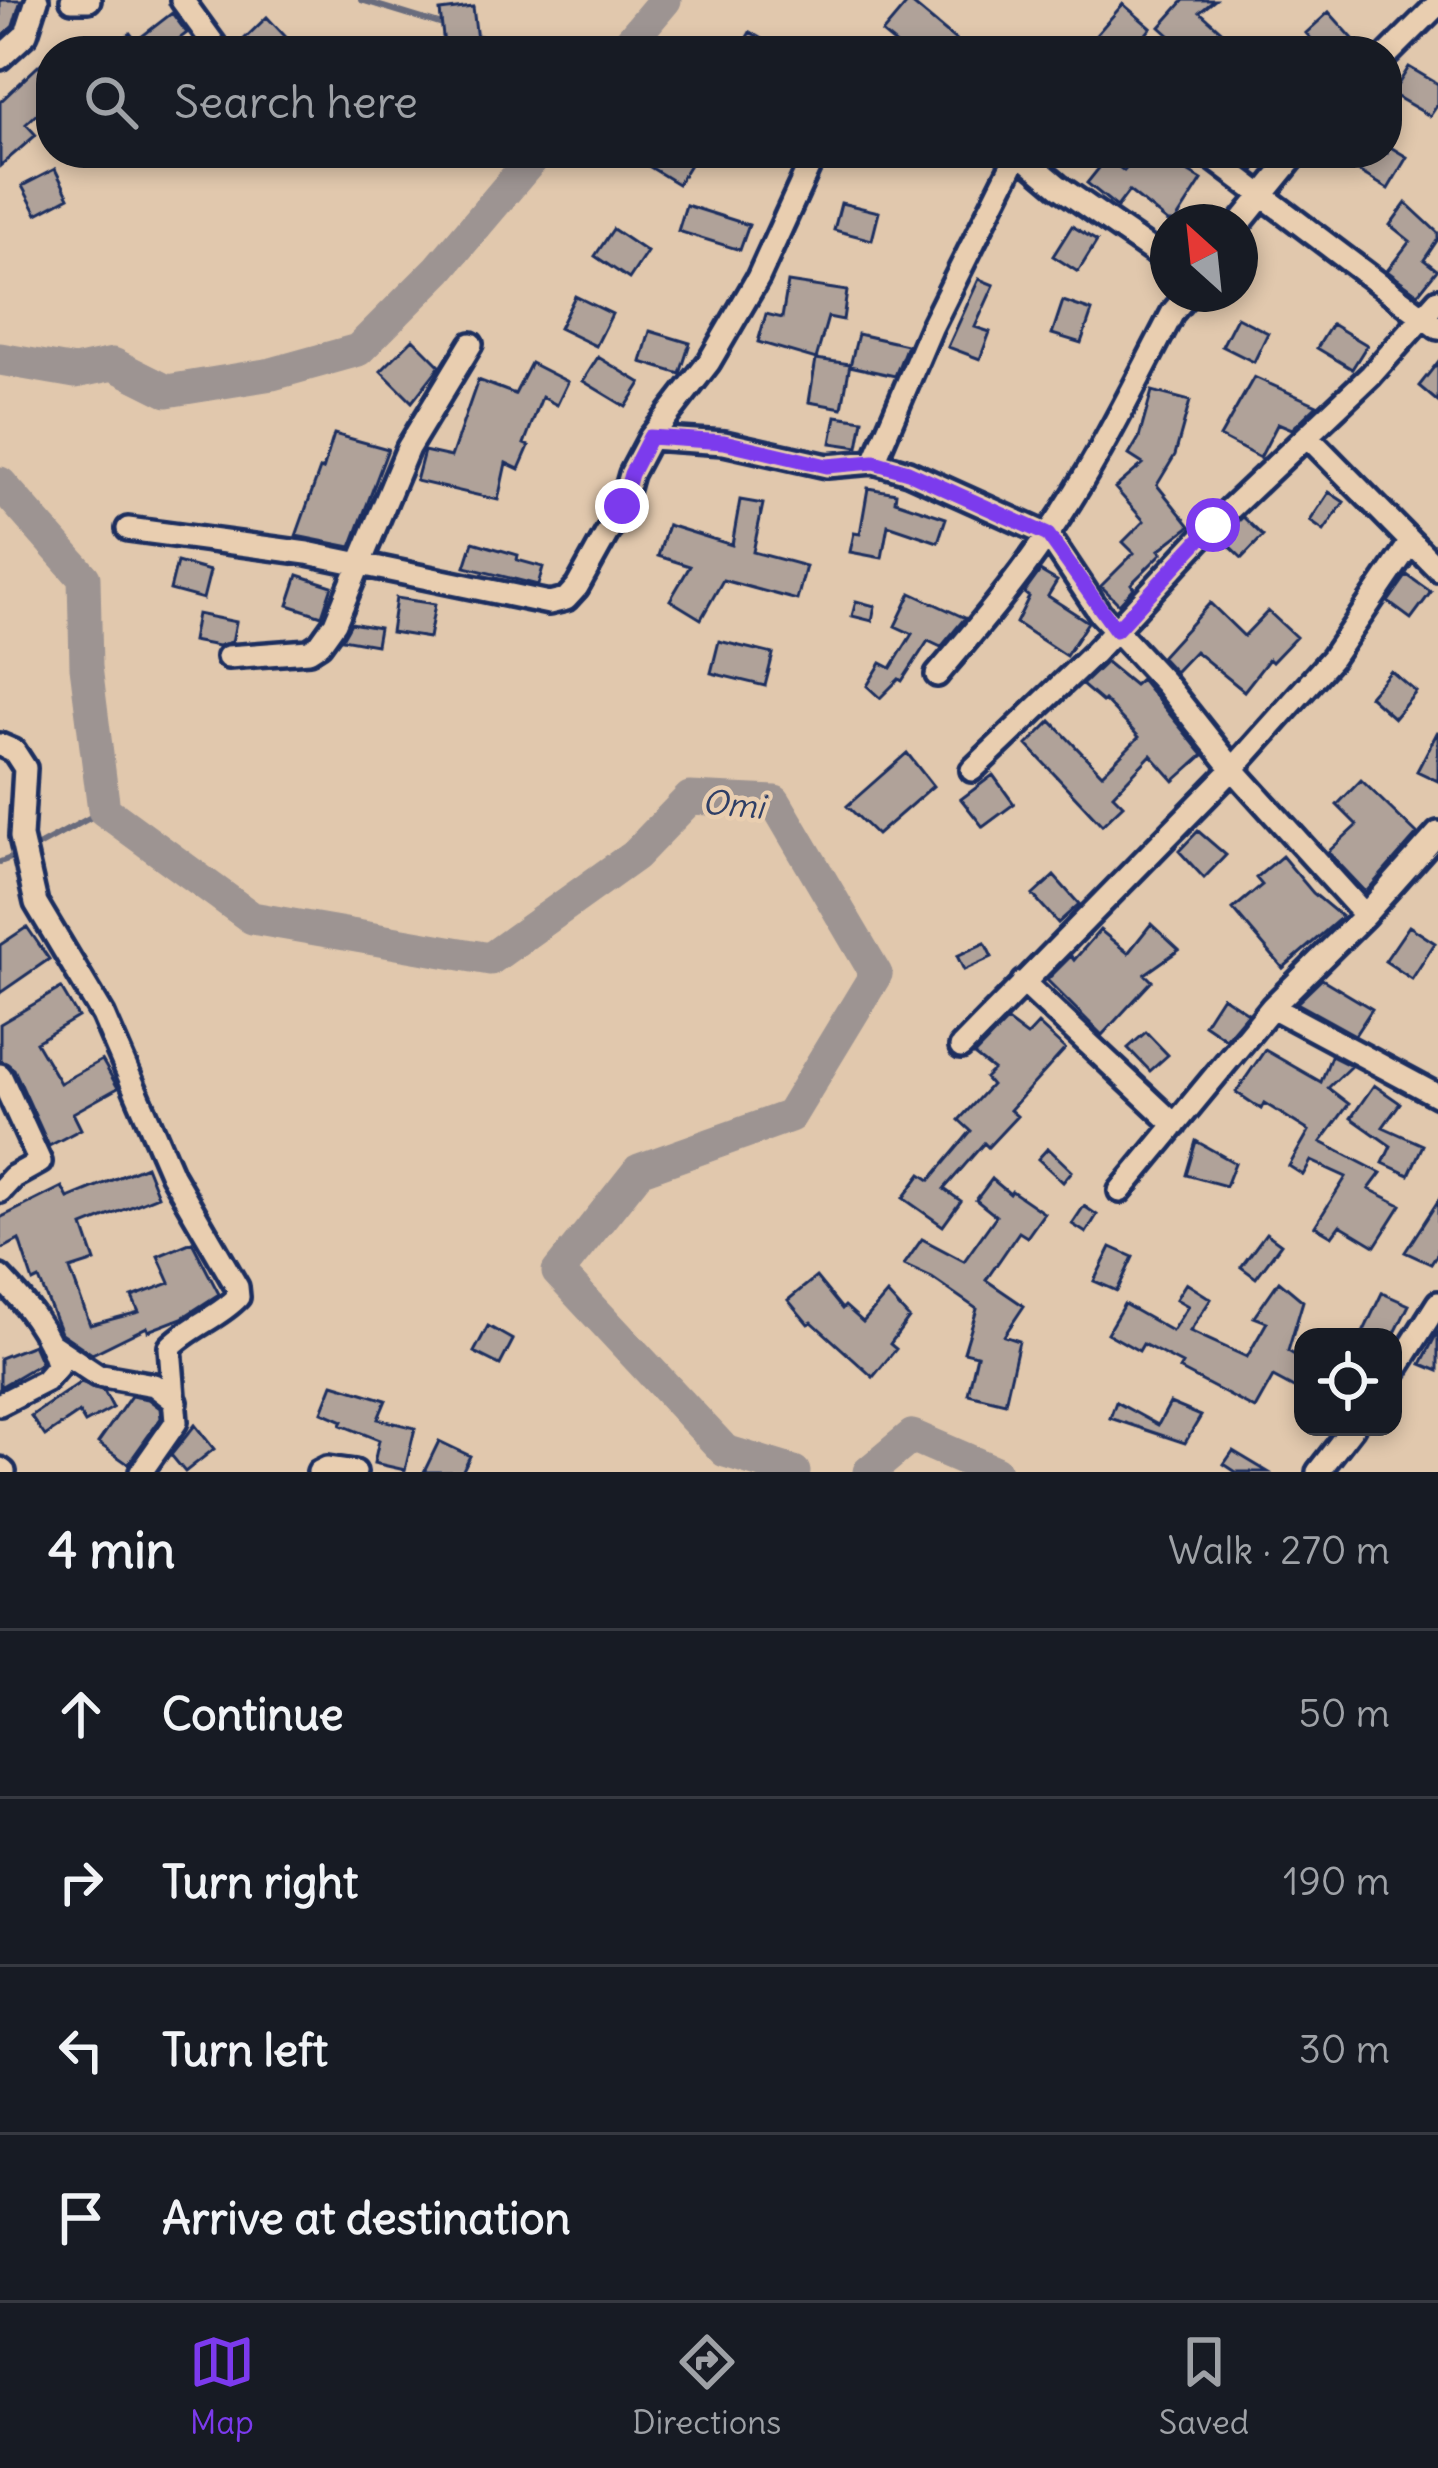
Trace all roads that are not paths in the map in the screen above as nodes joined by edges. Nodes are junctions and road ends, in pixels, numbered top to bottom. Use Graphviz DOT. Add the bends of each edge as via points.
graph roads {
  1 [pos="37,0"];
  2 [pos="72,0"];
  3 [pos="89,0"];
  4 [pos="182,0"];
  5 [pos="1438,4"];
  6 [pos="208,36"];
  7 [pos="1402,40"];
  8 [pos="0,58"];
  9 [pos="804,168"];
  10 [pos="1011,168"];
  11 [pos="1037,168"];
  12 [pos="1224,168"];
  13 [pos="1284,168"];
  14 [pos="1259,196"];
  15 [pos="1253,204"];
  16 [pos="1150,250"];
  17 [pos="1438,299"];
  18 [pos="1173,312"];
  19 [pos="1431,323"];
  20 [pos="471,344"];
  21 [pos="650,437"];
  22 [pos="1308,437"];
  23 [pos="874,462"];
  24 [pos="128,529"];
  25 [pos="1048,535"];
  26 [pos="1412,542"];
  27 [pos="360,564"];
  28 [pos="1438,569"];
  29 [pos="1116,630"];
  30 [pos="228,657"];
  31 [pos="937,675"];
  32 [pos="0,746"];
  33 [pos="1233,769"];
  34 [pos="972,770"];
  35 [pos="1438,833"];
  36 [pos="1366,915"];
  37 [pos="1023,982"];
  38 [pos="1272,1007"];
  39 [pos="961,1047"];
  40 [pos="0,1075"];
  41 [pos="1438,1096"];
  42 [pos="1174,1124"];
  43 [pos="0,1191"];
  44 [pos="1120,1191"];
  45 [pos="0,1277"];
  46 [pos="1438,1303"];
  47 [pos="52,1345"];
  48 [pos="1402,1360"];
  49 [pos="176,1402"];
  50 [pos="0,1404"];
  51 [pos="1346,1436"];
  52 [pos="140,1472"];
  53 [pos="319,1472"];
  54 [pos="356,1472"];
  55 [pos="1318,1472"];
  1 -- 8 [label="street" via="26,34"];
  2 -- 3 [label="street"];
  4 -- 6 [label="street"];
  5 -- 7 [label="street"];
  9 -- 21 [label="street" via="758,278 709,362"];
  10 -- 23 [label="street"];
  11 -- 16 [label="street"];
  12 -- 14 [label="street"];
  13 -- 14 [label="street"];
  14 -- 15 [label="street"];
  14 -- 19 [label="street"];
  17 -- 19 [label="street"];
  18 -- 25 [label="street"];
  19 -- 22 [label="street"];
  20 -- 27 [label="street" via="408,448"];
  21 -- 23 [label="street" via="724,442 827,466"];
  21 -- 27 [label="street" via="622,506 566,598 549,603"];
  22 -- 26 [label="street"];
  22 -- 29 [label="street"];
  23 -- 25 [label="street"];
  24 -- 27 [label="street"];
  25 -- 29 [label="street"];
  25 -- 31 [label="street"];
  26 -- 28 [label="street"];
  26 -- 33 [label="street" via="1332,658"];
  27 -- 30 [label="street" via="320,644"];
  29 -- 33 [label="street"];
  29 -- 34 [label="street"];
  32 -- 49 [label="street" via="25,768 21,837 36,903 103,1015 172,1174 237,1288 226,1310 170,1347"];
  33 -- 36 [label="street"];
  33 -- 37 [label="street"];
  35 -- 36 [label="street"];
  36 -- 38 [label="street"];
  37 -- 39 [label="street"];
  37 -- 42 [label="street"];
  38 -- 41 [label="street"];
  38 -- 42 [label="street"];
  40 -- 43 [label="street" via="40,1162"];
  42 -- 44 [label="street"];
  45 -- 47 [label="street"];
  46 -- 48 [label="street"];
  47 -- 49 [label="street" via="98,1375 154,1385"];
  47 -- 50 [label="street" via="58,1366 45,1381"];
  49 -- 52 [label="street" via="176,1422"];
  51 -- 55 [label="street"];
  53 -- 54 [label="street"];
}
